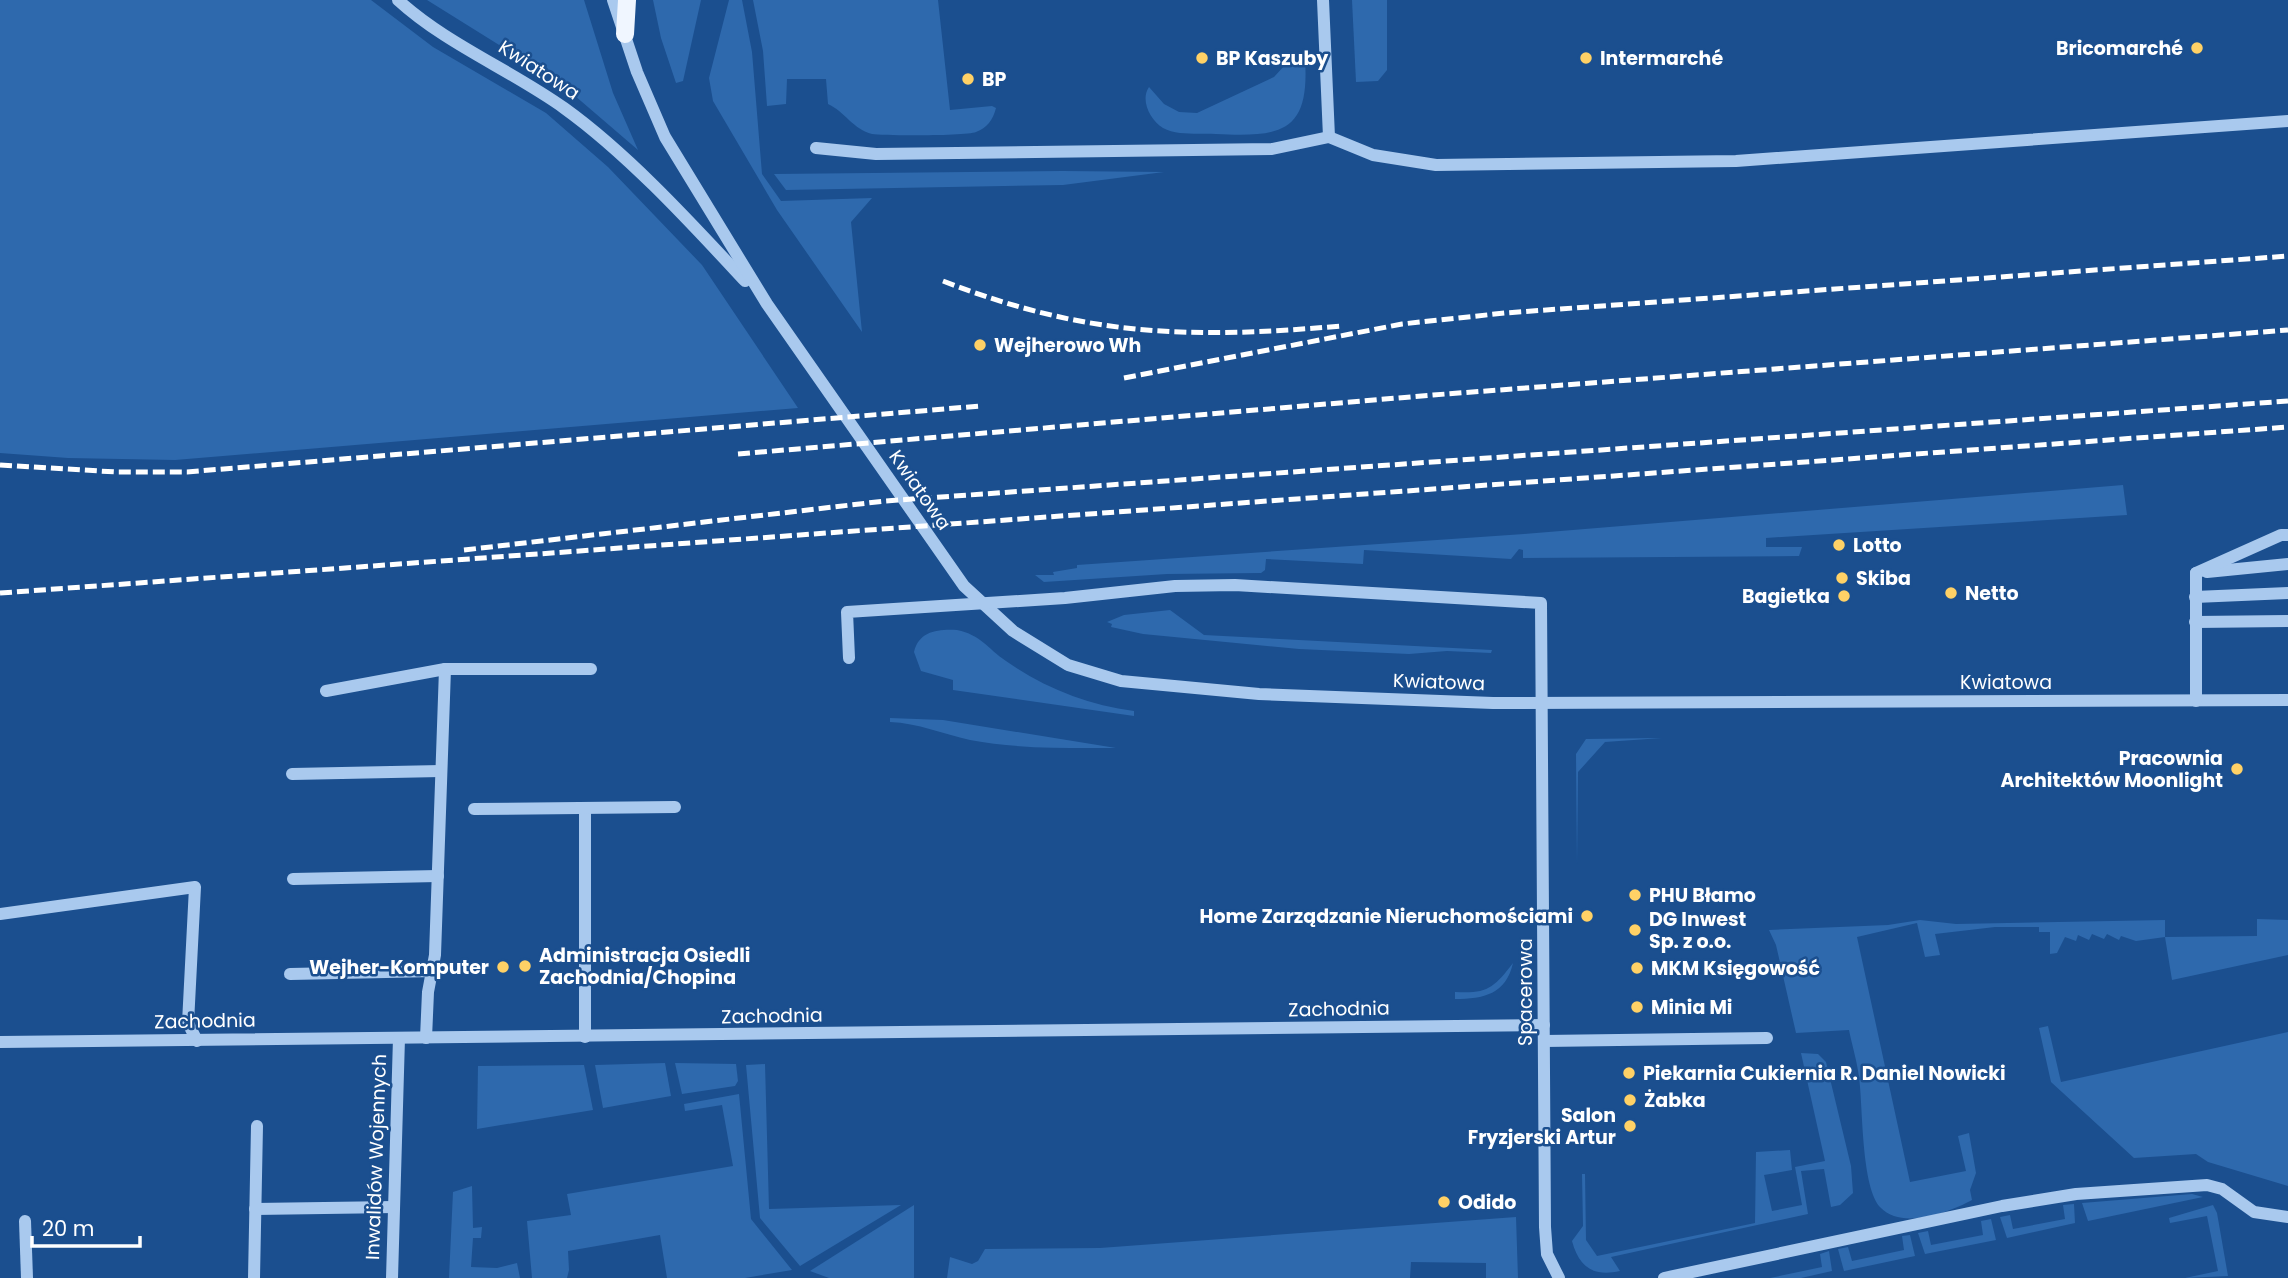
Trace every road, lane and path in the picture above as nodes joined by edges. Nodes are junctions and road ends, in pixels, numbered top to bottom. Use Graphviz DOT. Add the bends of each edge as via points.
graph roads {
  1 [pos="398,0"];
  2 [pos="612,0"];
  3 [pos="627,0"];
  4 [pos="1323,0"];
  5 [pos="625,34"];
  6 [pos="2288,121"];
  7 [pos="1329,137"];
  8 [pos="816,148"];
  9 [pos="767,304"];
  10 [pos="2288,535"];
  11 [pos="2288,564"];
  12 [pos="2196,573"];
  13 [pos="2288,593"];
  14 [pos="2195,597"];
  15 [pos="2288,621"];
  16 [pos="2195,622"];
  17 [pos="849,659"];
  18 [pos="445,669"];
  19 [pos="591,669"];
  20 [pos="326,691"];
  21 [pos="2288,700"];
  22 [pos="2196,701"];
  23 [pos="1542,703"];
  24 [pos="441,771"];
  25 [pos="292,774"];
  26 [pos="676,807"];
  27 [pos="585,808"];
  28 [pos="474,809"];
  29 [pos="438,876"];
  30 [pos="293,879"];
  31 [pos="0,914"];
  32 [pos="434,971"];
  33 [pos="290,974"];
  34 [pos="1544,1025"];
  35 [pos="585,1037"];
  36 [pos="399,1038"];
  37 [pos="426,1038"];
  38 [pos="1767,1038"];
  39 [pos="197,1041"];
  40 [pos="1544,1041"];
  41 [pos="0,1042"];
  42 [pos="257,1126"];
  43 [pos="394,1207"];
  44 [pos="256,1209"];
  45 [pos="2288,1217"];
  46 [pos="25,1221"];
  47 [pos="27,1278"];
  48 [pos="254,1278"];
  49 [pos="392,1278"];
  50 [pos="1559,1278"];
  51 [pos="1664,1278"];
  1 -- 9 [label="street, Kwiatowa" via="565,108 668,201"];
  2 -- 5 [label="street, Kwiatowa"];
  3 -- 5 [label="main road"];
  4 -- 7 [label="street"];
  5 -- 9 [label="street, Kwiatowa" via="665,137"];
  6 -- 7 [label="street" via="1835,156 1652,162 1436,165 1373,155"];
  7 -- 8 [label="street" via="1272,149 876,153"];
  9 -- 23 [label="street, Kwiatowa" via="964,586 1013,632 1068,665 1121,681 1259,694"];
  10 -- 12 [label="street"];
  11 -- 12 [label="street"];
  12 -- 14 [label="street"];
  13 -- 14 [label="street"];
  14 -- 16 [label="street"];
  15 -- 16 [label="street"];
  16 -- 22 [label="street"];
  17 -- 23 [label="street, Spacerowa" via="847,612 1235,585 1541,603"];
  18 -- 19 [label="street"];
  18 -- 20 [label="street"];
  18 -- 24 [label="street"];
  21 -- 22 [label="street, Kwiatowa"];
  22 -- 23 [label="street, Kwiatowa"];
  23 -- 34 [label="street, Spacerowa"];
  24 -- 25 [label="street"];
  24 -- 29 [label="street"];
  26 -- 27 [label="street"];
  27 -- 28 [label="street"];
  27 -- 35 [label="street"];
  29 -- 30 [label="street"];
  29 -- 32 [label="street"];
  31 -- 39 [label="street" via="195,887 188,1023"];
  32 -- 33 [label="street"];
  32 -- 37 [label="street"];
  34 -- 35 [label="street, Zachodnia"];
  34 -- 40 [label="street, Spacerowa"];
  35 -- 37 [label="street, Zachodnia"];
  36 -- 37 [label="street, Zachodnia"];
  36 -- 39 [label="street, Zachodnia"];
  36 -- 43 [label="street, Inwalidów Wojennych"];
  38 -- 40 [label="street"];
  39 -- 41 [label="street, Zachodnia"];
  40 -- 50 [label="street, Spacerowa" via="1545,1227 1547,1254"];
  42 -- 44 [label="street"];
  43 -- 44 [label="street"];
  43 -- 49 [label="street, Inwalidów Wojennych"];
  44 -- 48 [label="street"];
  45 -- 51 [label="street" via="2254,1212 2222,1189 2207,1185 2076,1194"];
  46 -- 47 [label="street"];
}
